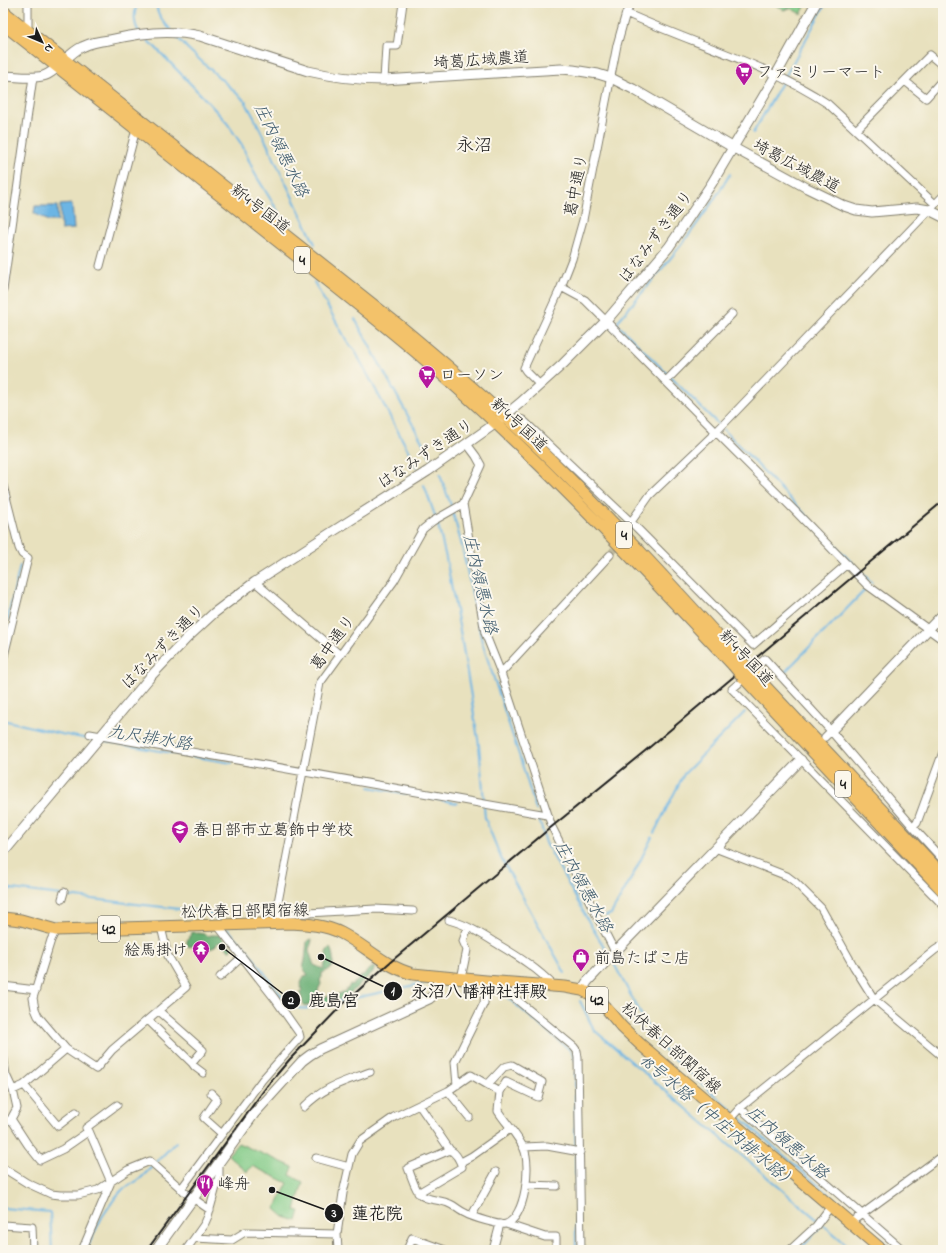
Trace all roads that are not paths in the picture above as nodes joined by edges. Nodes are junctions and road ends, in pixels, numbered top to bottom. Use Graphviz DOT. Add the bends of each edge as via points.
graph roads {
  1 [pos="28,3"];
  2 [pos="403,3"];
  3 [pos="631,3"];
  4 [pos="816,3"];
  5 [pos="3,11"];
  6 [pos="626,13"];
  7 [pos="3,24"];
  8 [pos="28,30"];
  9 [pos="61,63"];
  10 [pos="943,66"];
  11 [pos="3,76"];
  12 [pos="778,76"];
  13 [pos="33,77"];
  14 [pos="611,78"];
  15 [pos="943,79"];
  16 [pos="384,80"];
  17 [pos="905,81"];
  18 [pos="136,129"];
  19 [pos="856,130"];
  20 [pos="734,148"];
  21 [pos="943,196"];
  22 [pos="932,207"];
  23 [pos="943,216"];
  24 [pos="100,266"];
  25 [pos="561,287"];
  26 [pos="3,290"];
  27 [pos="732,314"];
  28 [pos="606,321"];
  29 [pos="666,381"];
  30 [pos="540,385"];
  31 [pos="500,419"];
  32 [pos="716,432"];
  33 [pos="467,444"];
  34 [pos="3,485"];
  35 [pos="463,504"];
  36 [pos="631,522"];
  37 [pos="610,555"];
  38 [pos="847,564"];
  39 [pos="255,582"];
  40 [pos="943,614"];
  41 [pos="929,629"];
  42 [pos="943,640"];
  43 [pos="340,655"];
  44 [pos="3,660"];
  45 [pos="501,673"];
  46 [pos="747,674"];
  47 [pos="90,734"];
  48 [pos="828,734"];
  49 [pos="98,739"];
  50 [pos="943,752"];
  51 [pos="804,757"];
  52 [pos="302,771"];
  53 [pos="545,815"];
  54 [pos="913,827"];
  55 [pos="718,849"];
  56 [pos="3,853"];
  57 [pos="943,860"];
  58 [pos="943,875"];
  59 [pos="943,891"];
  60 [pos="943,905"];
  61 [pos="413,912"];
  62 [pos="3,918"];
  63 [pos="275,919"];
  64 [pos="449,920"];
  65 [pos="218,926"];
  66 [pos="161,927"];
  67 [pos="468,927"];
  68 [pos="56,930"];
  69 [pos="943,945"];
  70 [pos="615,952"];
  71 [pos="242,958"];
  72 [pos="439,976"];
  73 [pos="220,977"];
  74 [pos="461,979"];
  75 [pos="486,981"];
  76 [pos="500,982"];
  77 [pos="3,986"];
  78 [pos="554,986"];
  79 [pos="36,990"];
  80 [pos="582,990"];
  81 [pos="874,999"];
  82 [pos="159,1011"];
  83 [pos="148,1020"];
  84 [pos="66,1049"];
  85 [pos="3,1053"];
  86 [pos="943,1057"];
  87 [pos="192,1063"];
  88 [pos="370,1072"];
  89 [pos="204,1073"];
  90 [pos="488,1084"];
  91 [pos="24,1085"];
  92 [pos="457,1085"];
  93 [pos="13,1090"];
  94 [pos="448,1091"];
  95 [pos="500,1092"];
  96 [pos="210,1093"];
  97 [pos="117,1105"];
  98 [pos="419,1105"];
  99 [pos="304,1107"];
  100 [pos="740,1108"];
  101 [pos="76,1112"];
  102 [pos="470,1117"];
  103 [pos="11,1119"];
  104 [pos="730,1120"];
  105 [pos="3,1124"];
  106 [pos="510,1129"];
  107 [pos="89,1131"];
  108 [pos="222,1134"];
  109 [pos="524,1147"];
  110 [pos="450,1150"];
  111 [pos="580,1152"];
  112 [pos="943,1154"];
  113 [pos="316,1158"];
  114 [pos="461,1162"];
  115 [pos="219,1163"];
  116 [pos="349,1167"];
  117 [pos="3,1168"];
  118 [pos="496,1172"];
  119 [pos="111,1182"];
  120 [pos="526,1185"];
  121 [pos="557,1186"];
  122 [pos="181,1189"];
  123 [pos="418,1193"];
  124 [pos="193,1199"];
  125 [pos="832,1206"];
  126 [pos="210,1210"];
  127 [pos="862,1215"];
  128 [pos="472,1216"];
  129 [pos="850,1223"];
  130 [pos="503,1224"];
  131 [pos="3,1225"];
  132 [pos="337,1234"];
  133 [pos="195,1238"];
  134 [pos="83,1248"];
  135 [pos="33,1250"];
  136 [pos="156,1250"];
  137 [pos="187,1250"];
  138 [pos="338,1250"];
  139 [pos="408,1250"];
  140 [pos="445,1250"];
  141 [pos="490,1250"];
  142 [pos="556,1250"];
  143 [pos="580,1250"];
  144 [pos="790,1250"];
  145 [pos="882,1250"];
  146 [pos="903,1250"];
  1 -- 8 [label="street"];
  2 -- 16 [label="street" via="397,46 386,46"];
  3 -- 6 [label="street, 葛中通り"];
  4 -- 12 [label="street, はなみずき通り"];
  5 -- 8 [label="main road, 新4号国道 / 4"];
  6 -- 12 [label="street"];
  6 -- 14 [label="street, 葛中通り"];
  7 -- 9 [label="main road, 新4号国道 / 4"];
  8 -- 9 [label="main road, 新4号国道 / 4"];
  9 -- 13 [label="street, 埼葛広域農道" via="44,76"];
  9 -- 16 [label="street, 埼葛広域農道" via="78,49 89,44 134,35 180,33 200,36 323,75"];
  9 -- 18 [label="main road, 新4号国道 / 4"];
  9 -- 31 [label="main road, 新4号国道 / 4" via="430,350"];
  10 -- 17 [label="street" via="930,55"];
  11 -- 13 [label="street, 埼葛広域農道"];
  12 -- 19 [label="street" via="828,104"];
  12 -- 20 [label="street, はなみずき通り"];
  13 -- 26 [label="street"];
  14 -- 16 [label="street, 埼葛広域農道" via="584,71 561,69"];
  14 -- 20 [label="street, 埼葛広域農道"];
  14 -- 25 [label="street, 葛中通り" via="583,220"];
  15 -- 17 [label="street" via="926,98"];
  17 -- 19 [label="street"];
  18 -- 24 [label="street"];
  18 -- 31 [label="main road, 新4号国道 / 4"];
  19 -- 22 [label="street"];
  20 -- 22 [label="street, 埼葛広域農道" via="808,188 856,210 872,212"];
  20 -- 28 [label="street, はなみずき通り" via="669,247"];
  21 -- 22 [label="street"];
  22 -- 23 [label="street, 埼葛広域農道"];
  22 -- 32 [label="street"];
  25 -- 28 [label="street" via="584,300"];
  25 -- 30 [label="street, 葛中通り" via="524,368"];
  27 -- 29 [label="street"];
  28 -- 29 [label="street"];
  28 -- 30 [label="street, はなみずき通り"];
  29 -- 32 [label="street"];
  30 -- 31 [label="street, はなみずき通り"];
  31 -- 33 [label="street, はなみずき通り"];
  31 -- 36 [label="street" via="523,420"];
  31 -- 46 [label="main road, 新4号国道 / 4, bridge" via="575,484 648,560"];
  32 -- 36 [label="street" via="650,495"];
  32 -- 38 [label="street"];
  33 -- 35 [label="street" via="480,465"];
  33 -- 39 [label="street, はなみずき通り"];
  34 -- 44 [label="street" via="19,548 28,558"];
  35 -- 43 [label="street, 葛中通り" via="423,529 394,581"];
  35 -- 45 [label="street" via="485,633"];
  36 -- 38 [label="street" via="753,645"];
  37 -- 45 [label="street"];
  38 -- 41 [label="street" via="867,585"];
  39 -- 43 [label="street"];
  39 -- 49 [label="street, はなみずき通り" via="214,613 187,638"];
  40 -- 41 [label="street"];
  41 -- 42 [label="street"];
  41 -- 48 [label="street"];
  43 -- 52 [label="street, 葛中通り" via="320,683"];
  45 -- 53 [label="street"];
  46 -- 48 [label="street" via="765,660"];
  46 -- 51 [label="street" via="732,689"];
  46 -- 58 [label="main road, 新4号国道 / 4"];
  46 -- 59 [label="main road, 新4号国道 / 4"];
  47 -- 49 [label="street"];
  48 -- 54 [label="street"];
  49 -- 52 [label="street"];
  49 -- 56 [label="street, はなみずき通り"];
  50 -- 54 [label="street" via="917,823"];
  51 -- 55 [label="street"];
  51 -- 60 [label="street"];
  52 -- 53 [label="street"];
  52 -- 63 [label="street, 葛中通り"];
  53 -- 70 [label="street"];
  54 -- 57 [label="street"];
  55 -- 70 [label="street"];
  55 -- 81 [label="street" via="787,876 795,882 821,908"];
  61 -- 63 [label="street" via="376,909 285,914"];
  62 -- 68 [label="main road, 松伏春日部関宿線 / 42" via="21,920"];
  63 -- 65 [label="main road, 松伏春日部関宿線 / 42"];
  63 -- 72 [label="main road, 松伏春日部関宿線 / 42" via="329,928 349,937 399,970"];
  64 -- 67 [label="street"];
  65 -- 66 [label="main road, 松伏春日部関宿線 / 42"];
  65 -- 71 [label="street"];
  66 -- 68 [label="main road, 松伏春日部関宿線 / 42"];
  66 -- 82 [label="street" via="168,956 186,987"];
  67 -- 74 [label="street" via="463,941 467,950"];
  67 -- 78 [label="street" via="528,963"];
  68 -- 79 [label="street"];
  69 -- 81 [label="street"];
  70 -- 80 [label="street" via="586,982"];
  71 -- 73 [label="street"];
  71 -- 108 [label="street" via="275,999 300,1037 262,1080"];
  72 -- 74 [label="main road, 松伏春日部関宿線 / 42"];
  72 -- 115 [label="street" via="435,994 428,999 320,1049 306,1058 254,1114"];
  74 -- 75 [label="main road, 松伏春日部関宿線 / 42"];
  75 -- 76 [label="main road, 松伏春日部関宿線 / 42"];
  75 -- 92 [label="street" via="484,1003 455,1062"];
  76 -- 78 [label="main road, 松伏春日部関宿線 / 42"];
  76 -- 111 [label="street" via="505,990 577,1051"];
  77 -- 79 [label="street"];
  78 -- 80 [label="main road, 松伏春日部関宿線 / 42"];
  79 -- 84 [label="street" via="33,998 38,1016"];
  80 -- 104 [label="main road, 松伏春日部関宿線 / 42" via="597,1000 640,1044"];
  81 -- 86 [label="street"];
  81 -- 100 [label="street"];
  82 -- 83 [label="street"];
  82 -- 87 [label="street" via="203,1050"];
  83 -- 84 [label="street" via="112,1050 96,1069"];
  83 -- 87 [label="street"];
  84 -- 91 [label="street"];
  85 -- 93 [label="street" via="6,1075"];
  87 -- 89 [label="street"];
  88 -- 99 [label="street" via="332,1086"];
  90 -- 92 [label="street" via="471,1075"];
  90 -- 95 [label="street"];
  90 -- 95 [label="street" via="504,1067 512,1065 542,1082 538,1098 506,1082"];
  91 -- 93 [label="street"];
  91 -- 101 [label="street" via="58,1126"];
  92 -- 94 [label="street"];
  93 -- 103 [label="street" via="16,1108"];
  94 -- 98 [label="street"];
  94 -- 102 [label="street"];
  95 -- 106 [label="street" via="498,1111"];
  96 -- 108 [label="street" via="217,1099 204,1118"];
  97 -- 107 [label="street" via="86,1128"];
  98 -- 110 [label="street"];
  98 -- 116 [label="street" via="394,1117 360,1142 352,1154"];
  100 -- 104 [label="street"];
  100 -- 127 [label="street"];
  103 -- 105 [label="street"];
  103 -- 107 [label="street" via="40,1160 63,1149"];
  104 -- 125 [label="main road, 松伏春日部関宿線 / 42"];
  106 -- 109 [label="street"];
  106 -- 114 [label="street"];
  107 -- 119 [label="street"];
  108 -- 122 [label="street"];
  109 -- 111 [label="street" via="547,1146"];
  109 -- 120 [label="street" via="527,1157"];
  110 -- 114 [label="street"];
  110 -- 123 [label="street" via="408,1168"];
  111 -- 143 [label="street"];
  112 -- 127 [label="street"];
  113 -- 116 [label="street"];
  114 -- 123 [label="street" via="462,1167"];
  115 -- 124 [label="street"];
  115 -- 126 [label="street" via="219,1176"];
  116 -- 132 [label="street"];
  117 -- 119 [label="street" via="51,1194 78,1195 98,1190"];
  118 -- 128 [label="street"];
  119 -- 122 [label="street" via="128,1170 150,1161"];
  119 -- 134 [label="street"];
  120 -- 121 [label="street"];
  120 -- 130 [label="street" via="524,1198 515,1217"];
  122 -- 124 [label="street"];
  123 -- 128 [label="street" via="449,1203"];
  124 -- 126 [label="street"];
  124 -- 136 [label="street"];
  125 -- 129 [label="main road, 松伏春日部関宿線 / 42"];
  125 -- 144 [label="street" via="816,1226"];
  126 -- 133 [label="street"];
  127 -- 129 [label="street"];
  127 -- 146 [label="street"];
  128 -- 130 [label="street"];
  129 -- 145 [label="main road, 松伏春日部関宿線 / 42"];
  130 -- 141 [label="street"];
  130 -- 142 [label="street" via="545,1237 556,1237"];
  131 -- 135 [label="street" via="32,1227"];
  132 -- 133 [label="street" via="245,1232 232,1240"];
  132 -- 138 [label="street"];
  133 -- 137 [label="street"];
  139 -- 140 [label="street" via="412,1238"];
}
